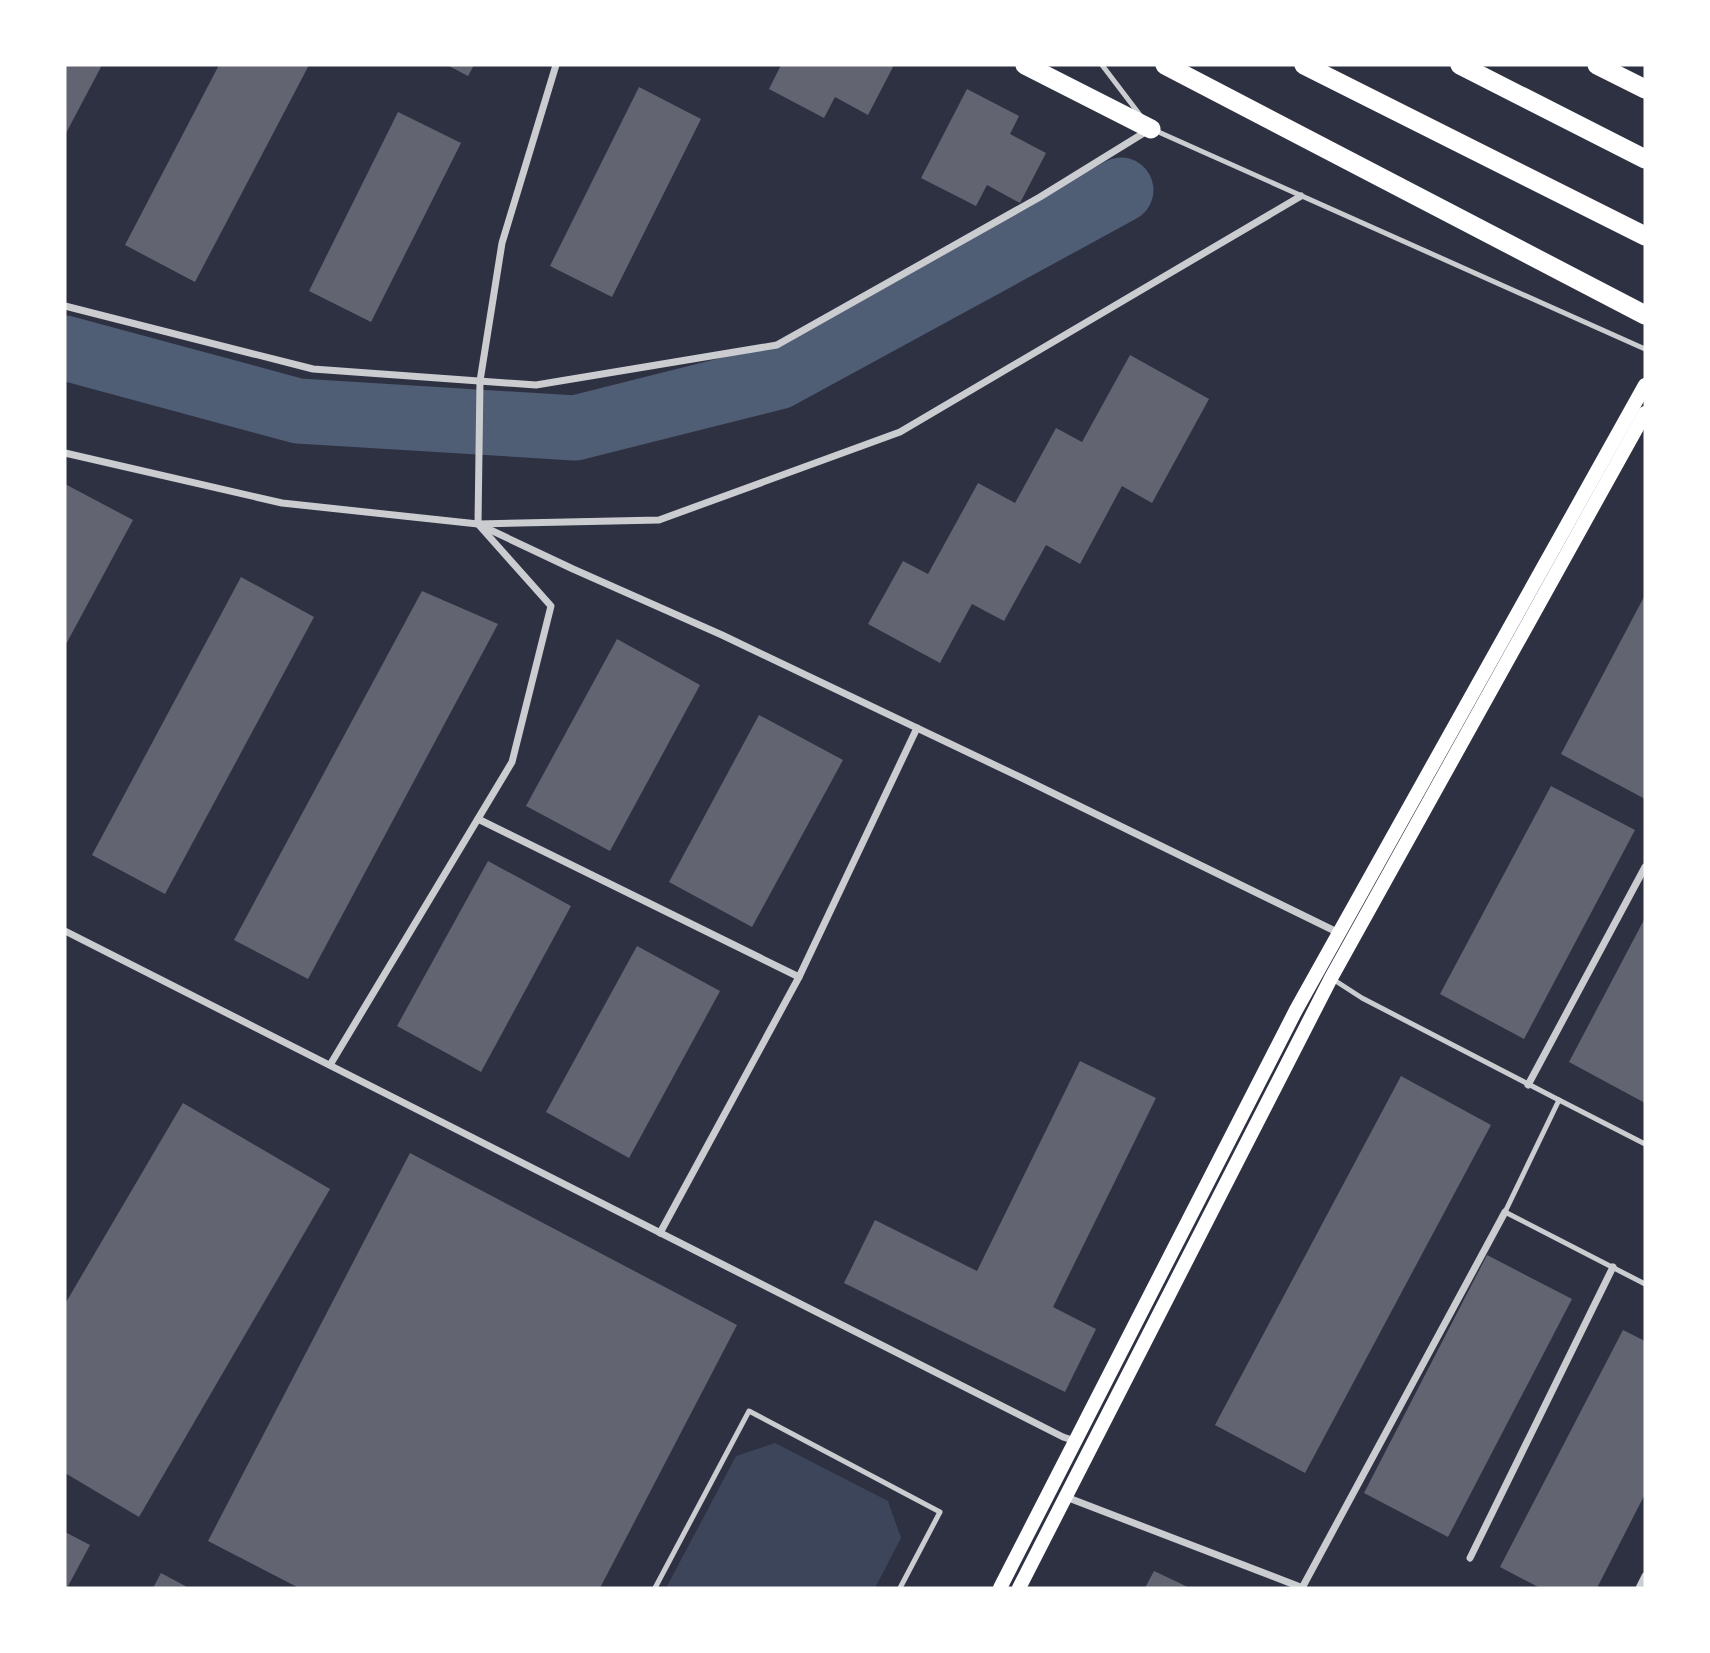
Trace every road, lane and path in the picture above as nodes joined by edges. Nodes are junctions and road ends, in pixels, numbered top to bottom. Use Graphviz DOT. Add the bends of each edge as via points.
graph roads {
  1 [pos="556,65"];
  2 [pos="1025,65"];
  3 [pos="1102,65"];
  4 [pos="1165,65"];
  5 [pos="1304,65"];
  6 [pos="1460,65"];
  7 [pos="1597,65"];
  8 [pos="1645,89"];
  9 [pos="1151,129"];
  10 [pos="1645,159"];
  11 [pos="1301,196"];
  12 [pos="1645,236"];
  13 [pos="65,306"];
  14 [pos="1645,315"];
  15 [pos="1645,349"];
  16 [pos="480,381"];
  17 [pos="1645,385"];
  18 [pos="1645,413"];
  19 [pos="65,453"];
  20 [pos="478,524"];
  21 [pos="917,728"];
  22 [pos="478,819"];
  23 [pos="1645,867"];
  24 [pos="65,931"];
  25 [pos="1339,933"];
  26 [pos="799,977"];
  27 [pos="1331,978"];
  28 [pos="330,1065"];
  29 [pos="1528,1084"];
  30 [pos="1559,1100"];
  31 [pos="1645,1144"];
  32 [pos="1505,1212"];
  33 [pos="660,1233"];
  34 [pos="1614,1267"];
  35 [pos="1645,1284"];
  36 [pos="1076,1441"];
  37 [pos="1066,1497"];
  38 [pos="1470,1558"];
  39 [pos="1645,1576"];
  40 [pos="655,1588"];
  41 [pos="900,1588"];
  42 [pos="1000,1588"];
  43 [pos="1018,1588"];
  44 [pos="1303,1588"];
  45 [pos="1639,1588"];
  1 -- 16 [label="street" via="502,243"];
  2 -- 9 [label="highway"];
  3 -- 9 [label="lane"];
  4 -- 14 [label="highway"];
  5 -- 12 [label="highway"];
  6 -- 10 [label="highway"];
  7 -- 8 [label="highway"];
  9 -- 11 [label="lane"];
  9 -- 16 [label="street" via="777,345 537,385"];
  11 -- 15 [label="lane"];
  11 -- 20 [label="street" via="900,432 659,520"];
  13 -- 16 [label="street" via="313,369"];
  16 -- 20 [label="street"];
  17 -- 25 [label="main road"];
  18 -- 27 [label="main road"];
  19 -- 20 [label="street" via="282,503"];
  20 -- 21 [label="street"];
  20 -- 22 [label="street" via="551,606 512,762"];
  21 -- 25 [label="street"];
  21 -- 26 [label="street"];
  22 -- 26 [label="street"];
  22 -- 28 [label="street"];
  23 -- 29 [label="street"];
  24 -- 28 [label="street"];
  25 -- 36 [label="main road"];
  26 -- 33 [label="street"];
  27 -- 29 [label="lane"];
  27 -- 37 [label="main road"];
  28 -- 33 [label="street"];
  29 -- 30 [label="lane"];
  30 -- 31 [label="lane"];
  30 -- 32 [label="lane"];
  32 -- 34 [label="lane"];
  32 -- 44 [label="street"];
  33 -- 36 [label="street"];
  34 -- 35 [label="lane"];
  34 -- 38 [label="street"];
  36 -- 42 [label="main road"];
  37 -- 43 [label="main road"];
  37 -- 44 [label="street"];
  39 -- 45 [label="street"];
  40 -- 41 [label="lane" via="749,1411 940,1512"];
}
